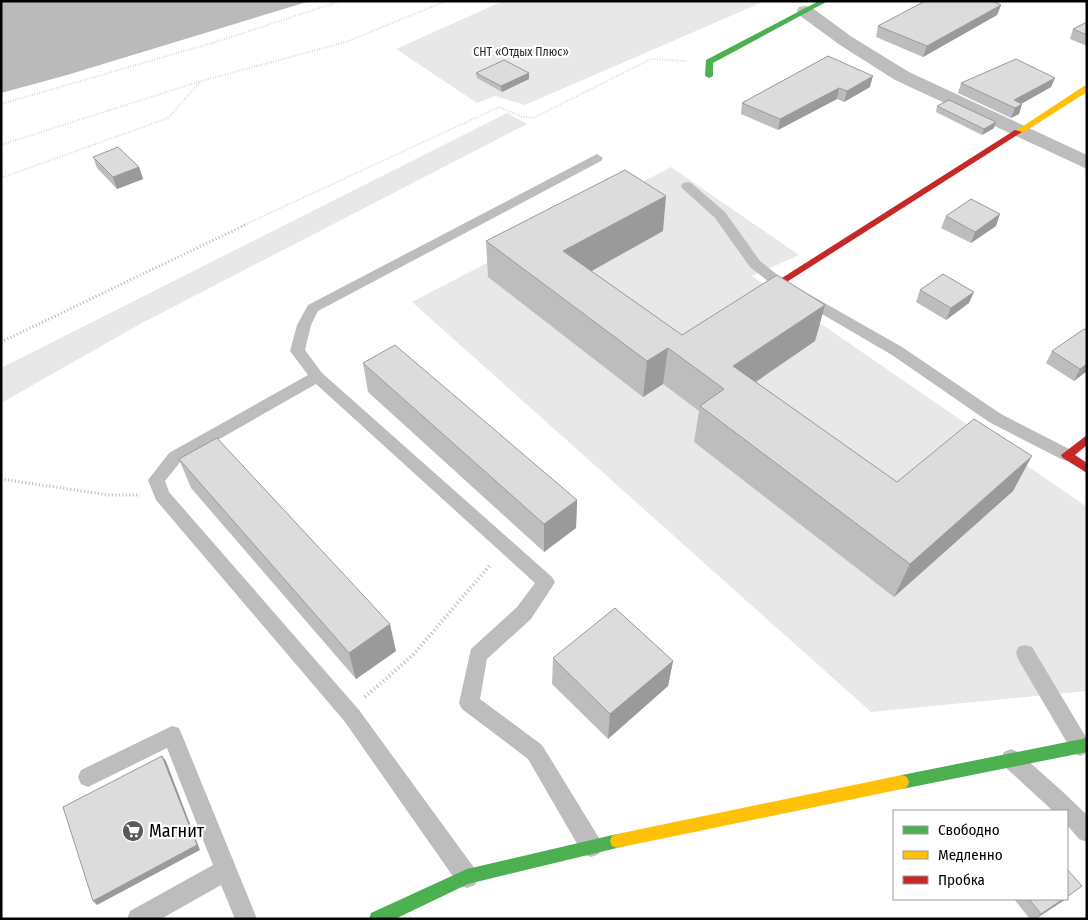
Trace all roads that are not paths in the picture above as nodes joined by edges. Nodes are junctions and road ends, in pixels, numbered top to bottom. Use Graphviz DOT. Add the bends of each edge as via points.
graph roads {
  1 [pos="825,1"];
  2 [pos="805,11"];
  3 [pos="709,76"];
  4 [pos="1087,88"];
  5 [pos="1020,131"];
  6 [pos="597,158"];
  7 [pos="1087,163"];
  8 [pos="687,186"];
  9 [pos="780,283"];
  10 [pos="317,377"];
  11 [pos="1087,439"];
  12 [pos="1068,455"];
  13 [pos="1087,469"];
  14 [pos="1025,653"];
  15 [pos="1084,746"];
  16 [pos="1011,759"];
  17 [pos="88,777"];
  18 [pos="1065,810"];
  19 [pos="1068,813"];
  20 [pos="1087,831"];
  21 [pos="591,846"];
  22 [pos="227,870"];
  23 [pos="467,876"];
  24 [pos="138,919"];
  25 [pos="246,919"];
  26 [pos="377,919"];
  1 -- 2 [label="street"];
  2 -- 3 [label="street" via="708,62"];
  2 -- 5 [label="street" via="902,76"];
  4 -- 5 [label="street"];
  5 -- 7 [label="street"];
  5 -- 9 [label="street"];
  6 -- 10 [label="lane" via="313,308 304,325 297,351"];
  8 -- 9 [label="lane" via="720,215 754,264"];
  9 -- 12 [label="lane" via="897,350 995,418"];
  10 -- 21 [label="lane" via="546,582 524,613 478,655 469,703 535,752"];
  10 -- 23 [label="lane" via="174,457 156,480 162,494 348,711"];
  11 -- 12 [label="street"];
  12 -- 13 [label="street"];
  14 -- 15 [label="lane"];
  15 -- 16 [label="street"];
  16 -- 18 [label="lane"];
  16 -- 21 [label="street"];
  17 -- 22 [label="lane" via="172,735"];
  19 -- 20 [label="lane"];
  21 -- 23 [label="street"];
  22 -- 24 [label="lane"];
  22 -- 25 [label="lane"];
  23 -- 26 [label="street"];
}
